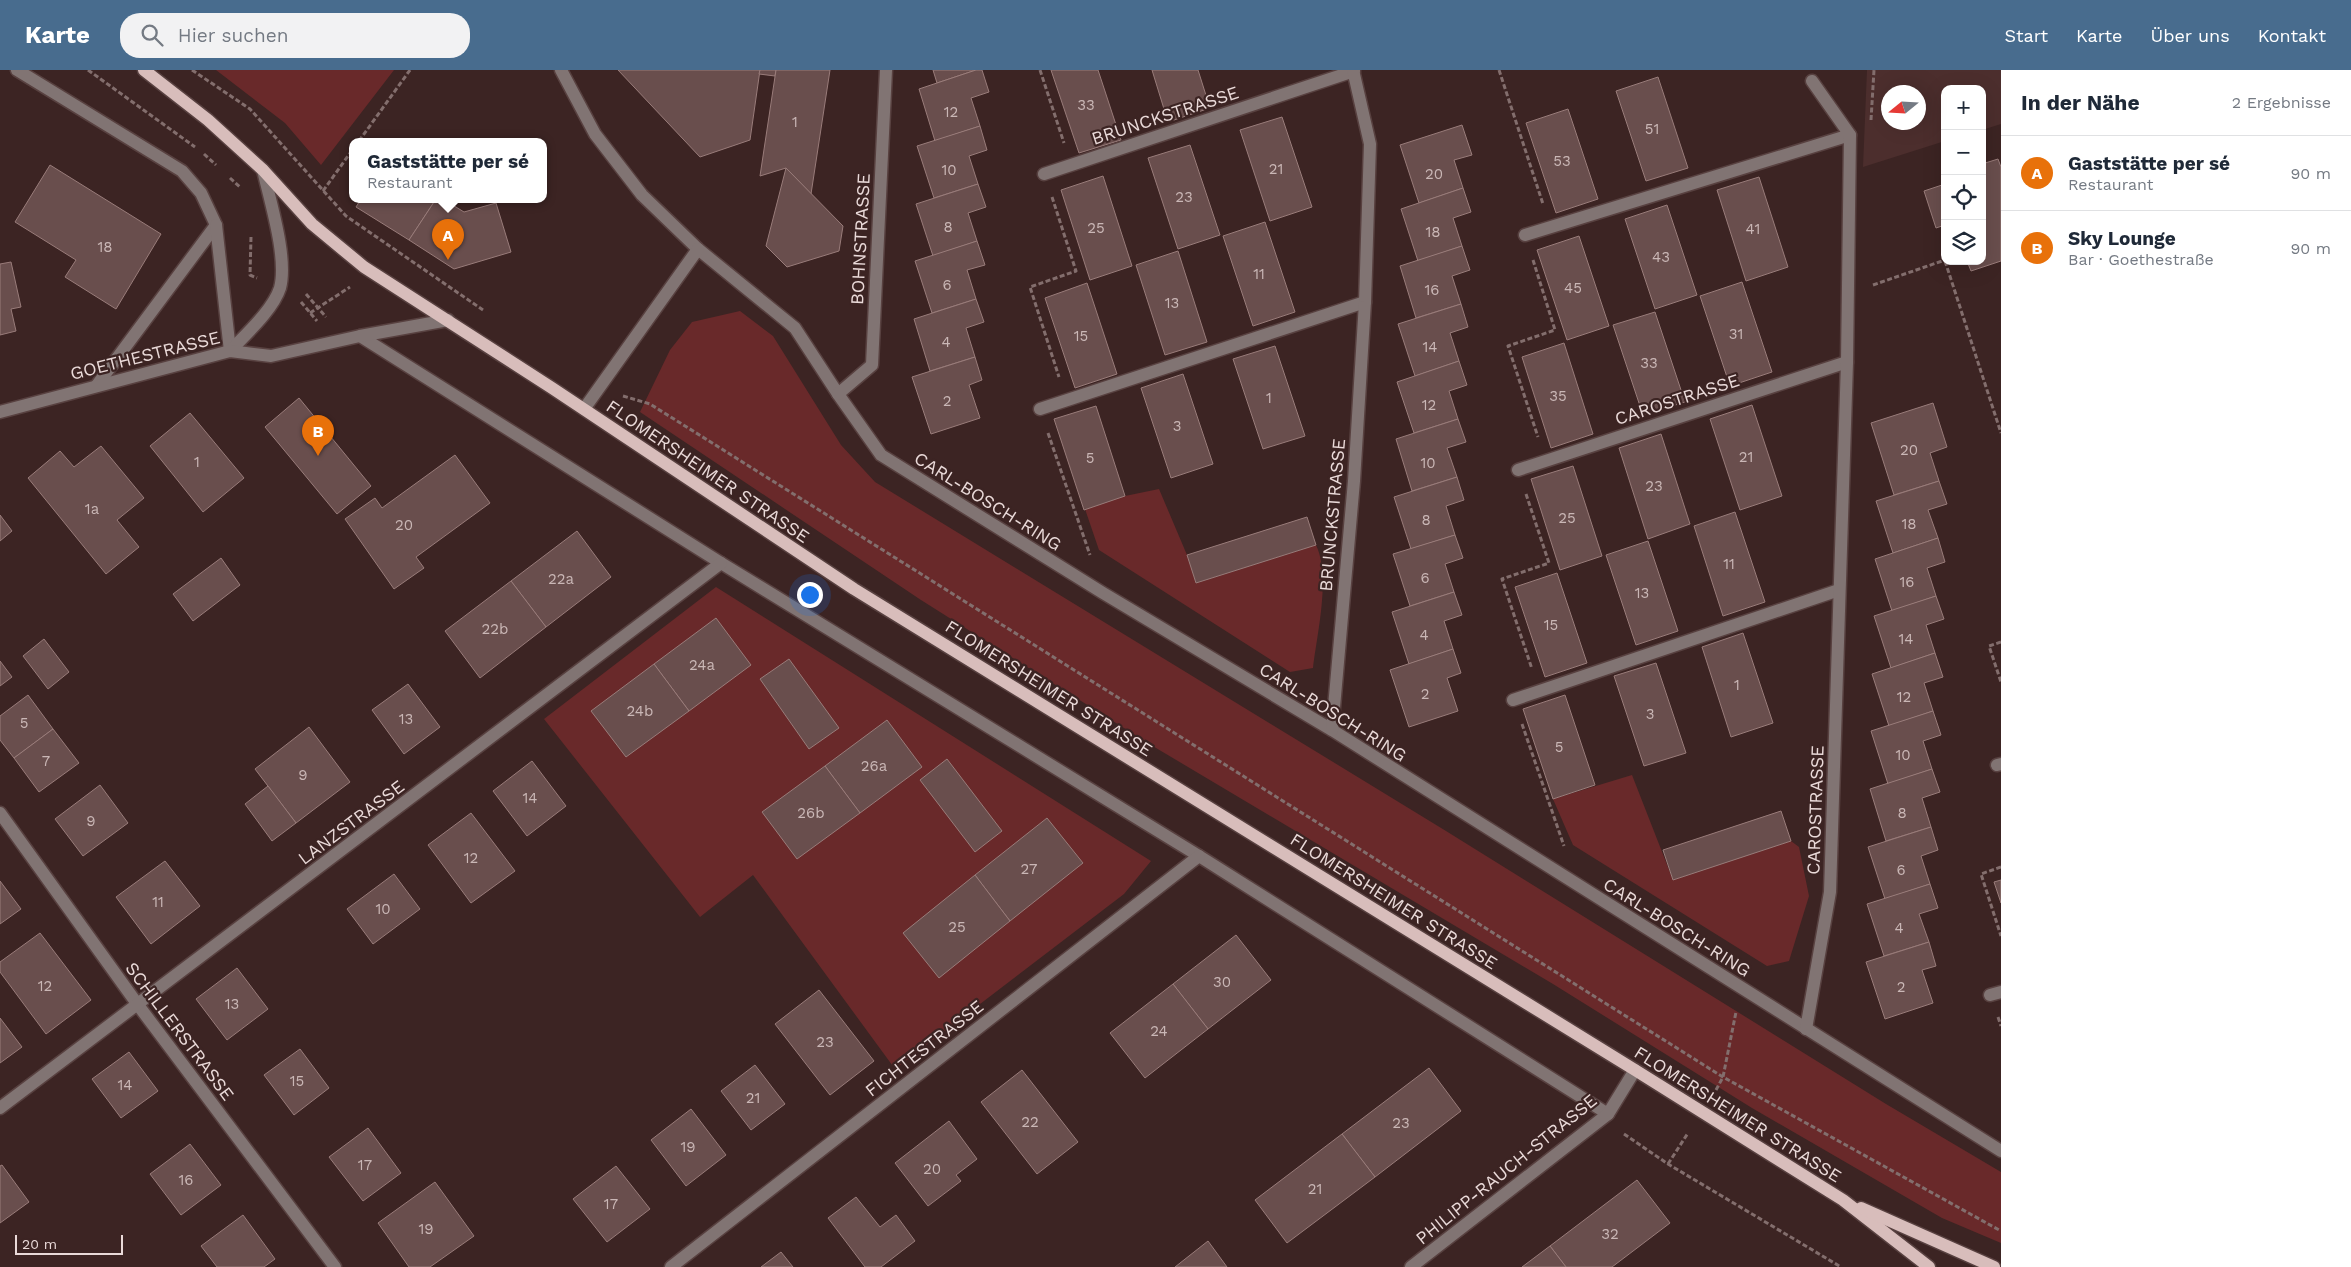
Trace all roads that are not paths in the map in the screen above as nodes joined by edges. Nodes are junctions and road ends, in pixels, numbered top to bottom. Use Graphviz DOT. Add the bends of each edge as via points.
graph roads {
  1 [pos="17,70"];
  2 [pos="145,70"];
  3 [pos="561,70"];
  4 [pos="886,70"];
  5 [pos="1354,70"];
  6 [pos="1812,82"];
  7 [pos="1850,135"];
  8 [pos="263,170"];
  9 [pos="1044,174"];
  10 [pos="216,225"];
  11 [pos="1525,235"];
  12 [pos="698,249"];
  13 [pos="1365,302"];
  14 [pos="448,320"];
  15 [pos="360,336"];
  16 [pos="230,352"];
  17 [pos="1847,362"];
  18 [pos="97,385"];
  19 [pos="838,394"];
  20 [pos="584,409"];
  21 [pos="1040,409"];
  22 [pos="0,412"];
  23 [pos="1518,470"];
  24 [pos="722,563"];
  25 [pos="1839,590"];
  26 [pos="1513,700"];
  27 [pos="1332,730"];
  28 [pos="0,813"];
  29 [pos="1199,856"];
  30 [pos="138,1005"];
  31 [pos="1806,1029"];
  32 [pos="1636,1070"];
  33 [pos="0,1108"];
  34 [pos="1608,1114"];
  35 [pos="2001,1151"];
  36 [pos="1843,1200"];
  37 [pos="335,1267"];
  38 [pos="671,1267"];
  39 [pos="1411,1267"];
  40 [pos="1929,1267"];
  41 [pos="1994,1267"];
  1 -- 10 [label="street" via="182,171 201,193"];
  2 -- 8 [label="main road, FLOMERSHEIMER STRASSE" via="208,120"];
  3 -- 12 [label="street, CARL-BOSCH-RING" via="595,134 642,195"];
  4 -- 19 [label="street, BOHNSTRASSE" via="872,365"];
  5 -- 9 [label="street, BRUNCKSTRASSE"];
  5 -- 13 [label="street, BRUNCKSTRASSE" via="1370,144"];
  6 -- 7 [label="street"];
  7 -- 11 [label="street"];
  7 -- 17 [label="street, CAROSTRASSE"];
  8 -- 14 [label="main road, FLOMERSHEIMER STRASSE" via="312,224 344,252"];
  8 -- 16 [label="street" via="282,263 280,289 266,311"];
  10 -- 16 [label="street"];
  10 -- 18 [label="street"];
  12 -- 19 [label="street, CARL-BOSCH-RING" via="795,328"];
  12 -- 20 [label="street"];
  13 -- 21 [label="street"];
  13 -- 27 [label="street, BRUNCKSTRASSE"];
  14 -- 15 [label="street, GOETHESTRASSE"];
  14 -- 20 [label="main road, FLOMERSHEIMER STRASSE"];
  15 -- 16 [label="street, GOETHESTRASSE" via="271,356"];
  15 -- 24 [label="street"];
  16 -- 18 [label="street, GOETHESTRASSE"];
  17 -- 23 [label="street, CAROSTRASSE"];
  17 -- 25 [label="street, CAROSTRASSE"];
  18 -- 22 [label="street, GOETHESTRASSE"];
  19 -- 27 [label="street, CARL-BOSCH-RING" via="881,455"];
  20 -- 32 [label="main road, FLOMERSHEIMER STRASSE" via="854,589"];
  24 -- 29 [label="street"];
  24 -- 30 [label="street, LANZSTRASSE"];
  25 -- 26 [label="street"];
  25 -- 31 [label="street, CAROSTRASSE" via="1830,892"];
  27 -- 31 [label="street, CARL-BOSCH-RING"];
  28 -- 30 [label="street, SCHILLERSTRASSE"];
  29 -- 34 [label="street"];
  29 -- 38 [label="street, FICHTESTRASSE"];
  30 -- 33 [label="street, LANZSTRASSE"];
  30 -- 37 [label="street, SCHILLERSTRASSE"];
  31 -- 35 [label="street, CARL-BOSCH-RING"];
  32 -- 34 [label="street, PHILIPP-RAUCH-STRASSE"];
  32 -- 36 [label="main road, FLOMERSHEIMER STRASSE"];
  34 -- 39 [label="street, PHILIPP-RAUCH-STRASSE"];
  36 -- 40 [label="main road, FLOMERSHEIMER STRASSE"];
  36 -- 41 [label="main road, FLOMERSHEIMER STRASSE"];
}
